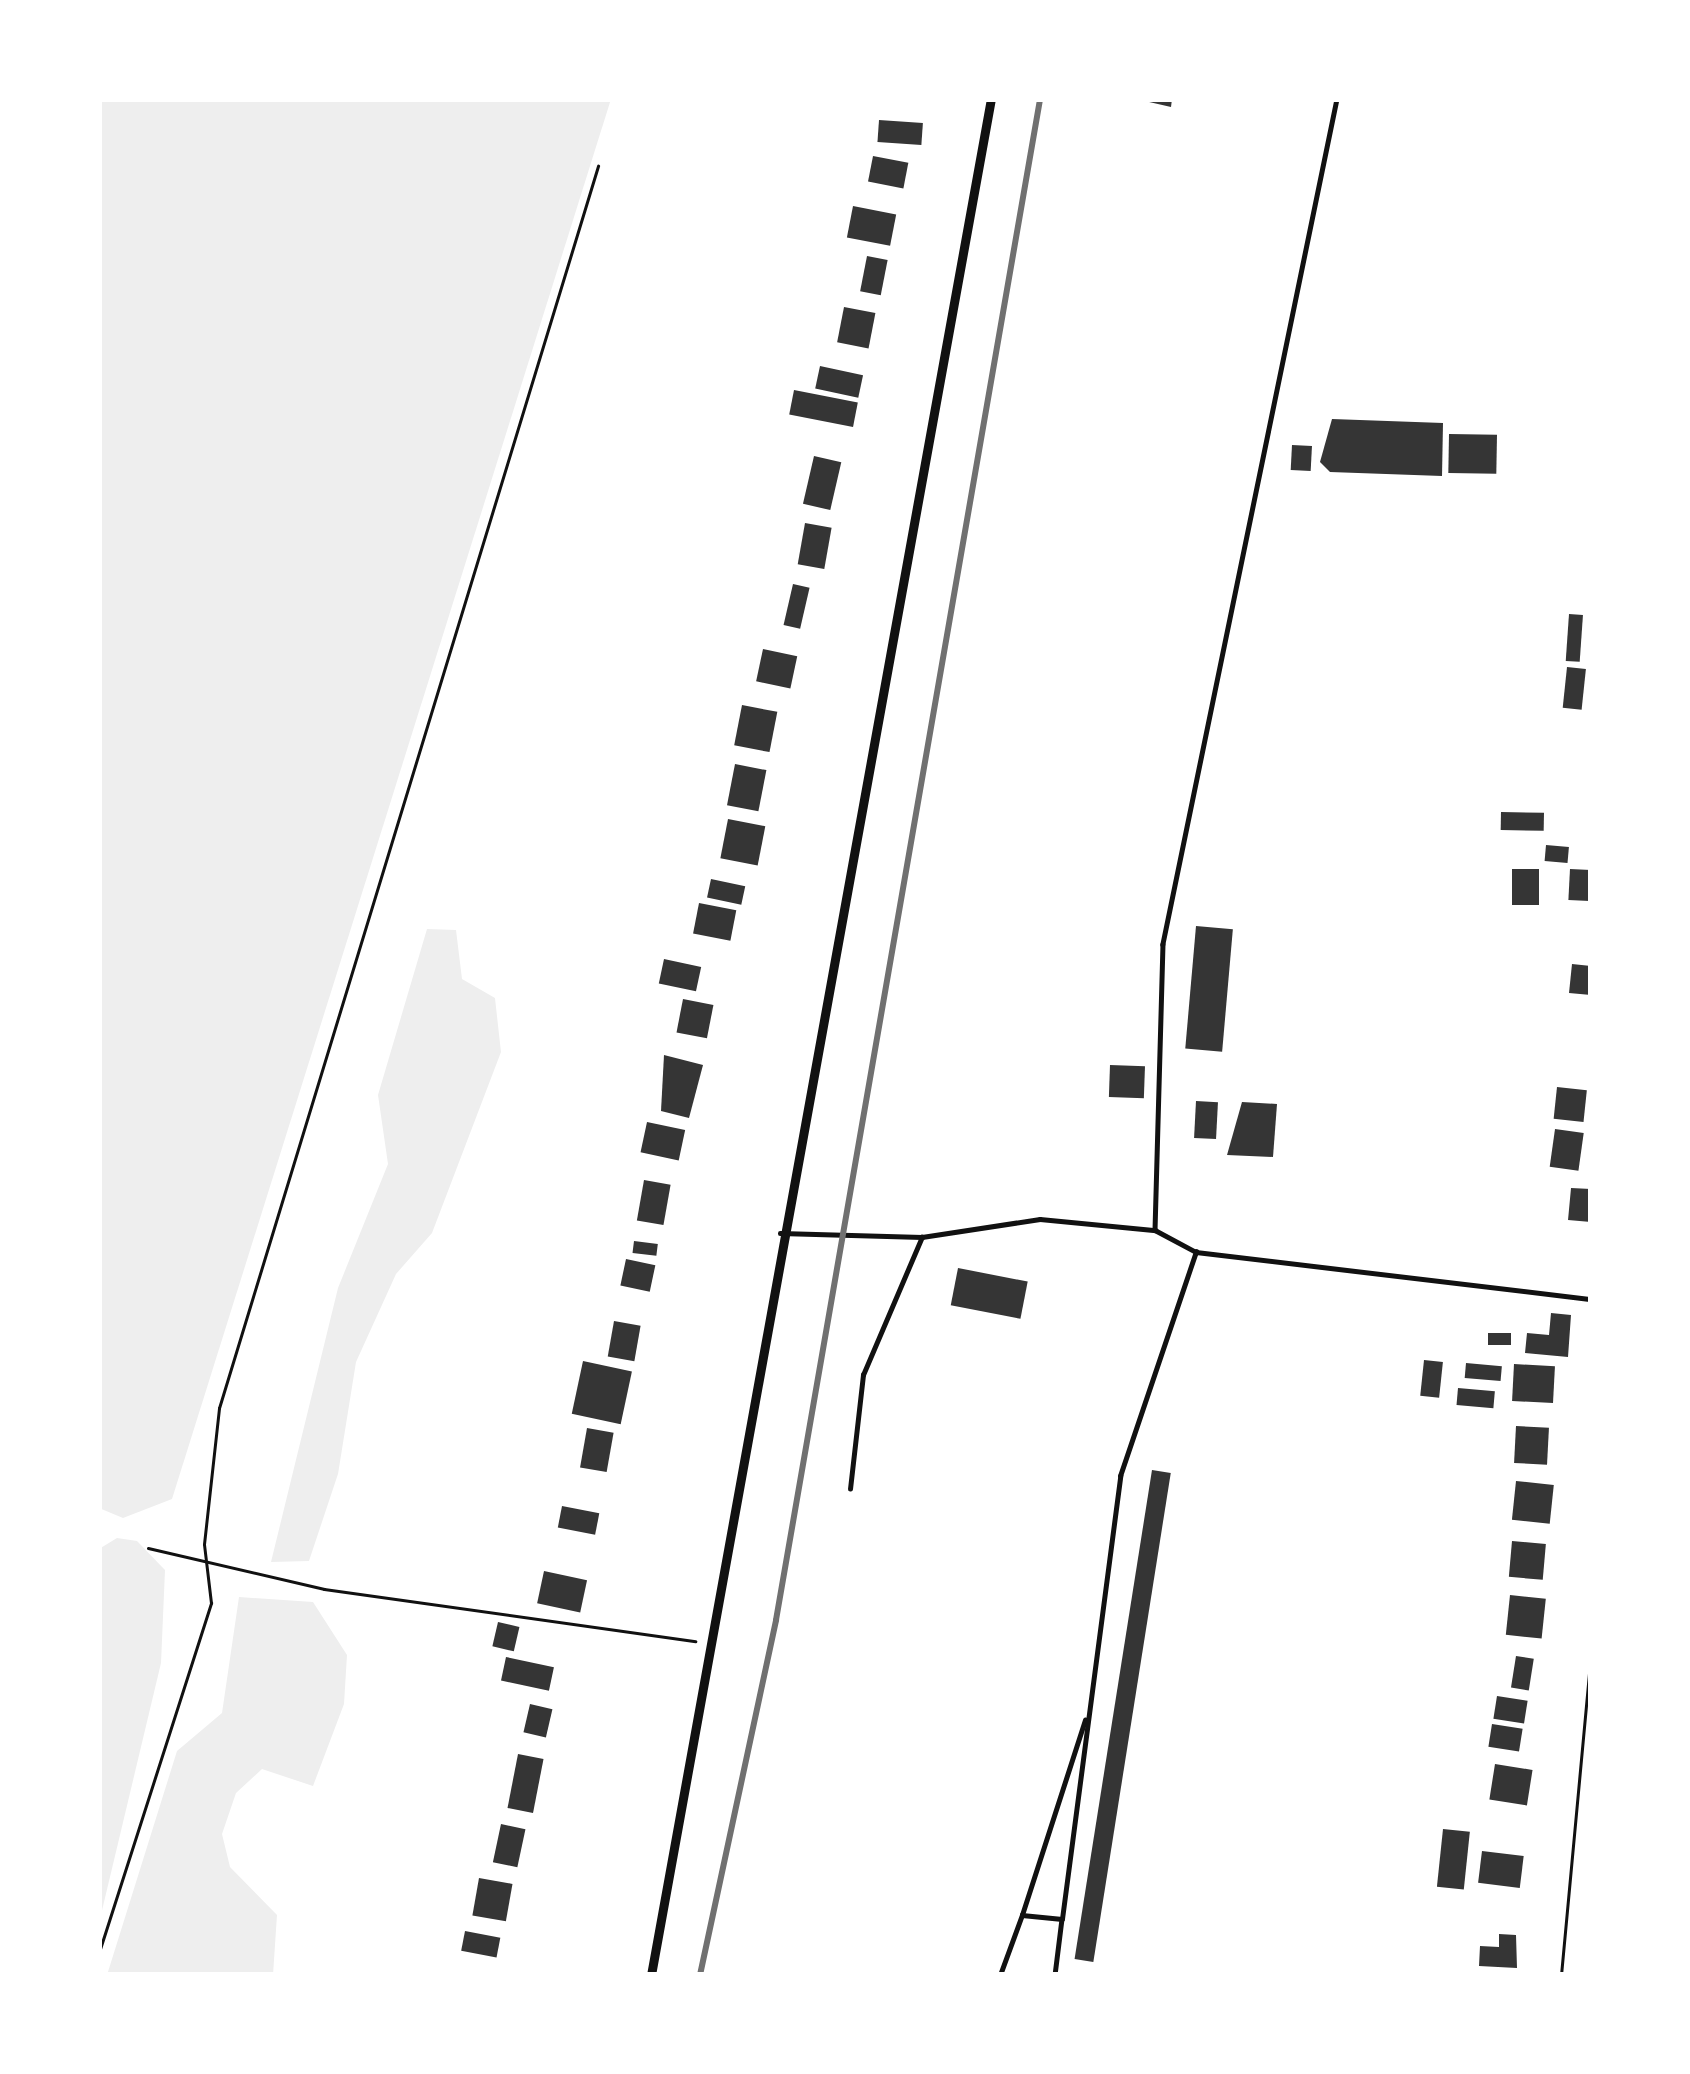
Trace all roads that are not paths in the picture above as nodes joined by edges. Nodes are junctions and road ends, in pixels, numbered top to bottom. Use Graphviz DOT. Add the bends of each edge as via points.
graph roads {
  1 [pos="991,99"];
  2 [pos="1337,99"];
  3 [pos="1155,1230"];
  4 [pos="780,1233"];
  5 [pos="922,1237"];
  6 [pos="1196,1252"];
  7 [pos="1591,1299"];
  8 [pos="850,1489"];
  9 [pos="1089,1706"];
  10 [pos="1022,1915"];
  11 [pos="1062,1919"];
  12 [pos="651,1975"];
  13 [pos="1000,1975"];
  14 [pos="1055,1975"];
  1 -- 4 [label="street"];
  2 -- 3 [label="lane" via="1163,944"];
  3 -- 5 [label="lane" via="1040,1219"];
  3 -- 6 [label="lane"];
  4 -- 5 [label="lane"];
  4 -- 12 [label="street"];
  5 -- 8 [label="lane" via="863,1375"];
  6 -- 7 [label="lane"];
  6 -- 9 [label="lane" via="1120,1476"];
  9 -- 10 [label="lane"];
  9 -- 11 [label="lane"];
  10 -- 11 [label="lane"];
  10 -- 13 [label="lane"];
  11 -- 14 [label="lane"];
}
